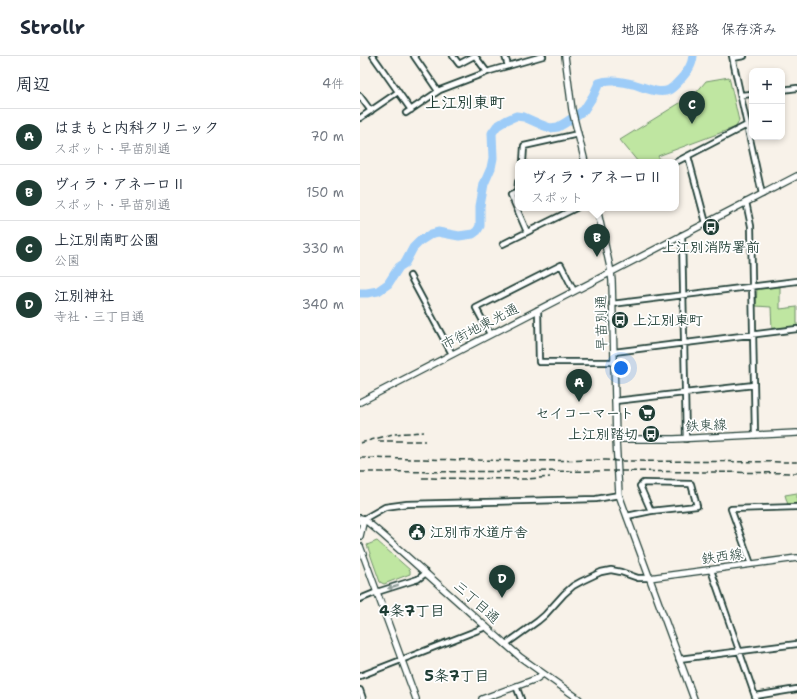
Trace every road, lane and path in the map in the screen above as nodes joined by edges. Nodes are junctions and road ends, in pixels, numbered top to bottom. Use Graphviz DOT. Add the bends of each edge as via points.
graph roads {
  1 [pos="373,56"];
  2 [pos="414,56"];
  3 [pos="453,56"];
  4 [pos="474,56"];
  5 [pos="505,56"];
  6 [pos="543,56"];
  7 [pos="565,56"];
  8 [pos="744,56"];
  9 [pos="732,57"];
  10 [pos="508,66"];
  11 [pos="487,72"];
  12 [pos="797,88"];
  13 [pos="785,90"];
  14 [pos="438,91"];
  15 [pos="398,92"];
  16 [pos="749,94"];
  17 [pos="741,95"];
  18 [pos="360,96"];
  19 [pos="411,110"];
  20 [pos="370,111"];
  21 [pos="406,113"];
  22 [pos="360,118"];
  23 [pos="747,125"];
  24 [pos="577,132"];
  25 [pos="688,156"];
  26 [pos="523,159"];
  27 [pos="584,159"];
  28 [pos="679,160"];
  29 [pos="797,176"];
  30 [pos="515,193"];
  31 [pos="762,194"];
  32 [pos="746,202"];
  33 [pos="515,204"];
  34 [pos="518,211"];
  35 [pos="570,211"];
  36 [pos="598,211"];
  37 [pos="706,223"];
  38 [pos="527,232"];
  39 [pos="682,235"];
  40 [pos="503,244"];
  41 [pos="611,272"];
  42 [pos="410,276"];
  43 [pos="797,282"];
  44 [pos="752,287"];
  45 [pos="574,291"];
  46 [pos="683,295"];
  47 [pos="612,304"];
  48 [pos="538,310"];
  49 [pos="797,329"];
  50 [pos="490,334"];
  51 [pos="753,335"];
  52 [pos="684,344"];
  53 [pos="614,352"];
  54 [pos="452,354"];
  55 [pos="614,362"];
  56 [pos="754,385"];
  57 [pos="685,393"];
  58 [pos="360,402"];
  59 [pos="615,402"];
  60 [pos="797,432"];
  61 [pos="755,435"];
  62 [pos="686,438"];
  63 [pos="616,439"];
  64 [pos="619,495"];
  65 [pos="797,507"];
  66 [pos="651,511"];
  67 [pos="627,516"];
  68 [pos="361,520"];
  69 [pos="360,536"];
  70 [pos="360,546"];
  71 [pos="797,558"];
  72 [pos="751,564"];
  73 [pos="711,570"];
  74 [pos="426,573"];
  75 [pos="649,578"];
  76 [pos="377,592"];
  77 [pos="360,599"];
  78 [pos="486,626"];
  79 [pos="506,644"];
  80 [pos="797,644"];
  81 [pos="740,651"];
  82 [pos="679,659"];
  83 [pos="402,660"];
  84 [pos="543,674"];
  85 [pos="360,676"];
  86 [pos="516,686"];
  87 [pos="797,689"];
  88 [pos="360,690"];
  89 [pos="756,697"];
  90 [pos="363,699"];
  91 [pos="416,699"];
  92 [pos="482,699"];
  93 [pos="521,699"];
  94 [pos="578,699"];
  95 [pos="694,699"];
  1 -- 15 [label="street"];
  2 -- 14 [label="street"];
  3 -- 4 [label="street" via="459,64"];
  4 -- 11 [label="street"];
  5 -- 10 [label="street"];
  6 -- 10 [label="street"];
  7 -- 24 [label="street"];
  8 -- 9 [label="street"];
  9 -- 17 [label="street"];
  10 -- 11 [label="street"];
  11 -- 14 [label="street"];
  12 -- 13 [label="street"];
  14 -- 19 [label="street"];
  15 -- 19 [label="street"];
  15 -- 20 [label="street"];
  16 -- 17 [label="street"];
  17 -- 23 [label="street"];
  18 -- 20 [label="street"];
  19 -- 21 [label="street"];
  20 -- 22 [label="street"];
  23 -- 25 [label="street"];
  23 -- 31 [label="street"];
  24 -- 26 [label="street" via="524,146"];
  24 -- 27 [label="street"];
  25 -- 28 [label="street"];
  25 -- 37 [label="street"];
  29 -- 31 [label="street, 市街地東光通"];
  30 -- 33 [label="street" via="511,195"];
  31 -- 32 [label="street, 市街地東光通"];
  32 -- 37 [label="street, 市街地東光通"];
  32 -- 44 [label="street" via="751,226"];
  34 -- 38 [label="street"];
  35 -- 38 [label="street"];
  36 -- 41 [label="street, 早苗別通"];
  37 -- 39 [label="street, 市街地東光通"];
  38 -- 40 [label="street"];
  39 -- 41 [label="street, 市街地東光通"];
  39 -- 46 [label="street"];
  41 -- 45 [label="street, 市街地東光通"];
  41 -- 47 [label="street, 早苗別通"];
  42 -- 54 [label="street"];
  43 -- 44 [label="street"];
  44 -- 46 [label="street"];
  44 -- 51 [label="street"];
  45 -- 48 [label="street, 市街地東光通"];
  45 -- 50 [label="street" via="561,265 476,308"];
  46 -- 47 [label="street"];
  46 -- 52 [label="street"];
  47 -- 53 [label="street, 早苗別通"];
  48 -- 50 [label="street, 市街地東光通"];
  48 -- 55 [label="street" via="539,362"];
  49 -- 51 [label="street"];
  50 -- 54 [label="street, 市街地東光通"];
  51 -- 52 [label="street"];
  51 -- 56 [label="street"];
  52 -- 53 [label="street"];
  52 -- 57 [label="street"];
  53 -- 55 [label="street, 早苗別通"];
  54 -- 58 [label="street, 市街地東光通"];
  55 -- 59 [label="street, 早苗別通"];
  56 -- 57 [label="street"];
  56 -- 61 [label="street"];
  57 -- 59 [label="street"];
  57 -- 62 [label="street"];
  59 -- 63 [label="street, 早苗別通"];
  60 -- 61 [label="street, 鉄東線"];
  61 -- 62 [label="street, 鉄東線"];
  62 -- 63 [label="street, 鉄東線"];
  63 -- 64 [label="street, 早苗別通"];
  64 -- 67 [label="street, 早苗別通"];
  64 -- 68 [label="street" via="596,499 407,504 385,507"];
  65 -- 72 [label="street" via="731,509"];
  66 -- 66 [label="street" via="697,506 691,484 643,483 640,486"];
  66 -- 67 [label="street"];
  67 -- 75 [label="street, 早苗別通"];
  68 -- 69 [label="street"];
  68 -- 74 [label="street, 三丁目通"];
  70 -- 76 [label="street"];
  71 -- 72 [label="street, 鉄西線"];
  72 -- 73 [label="street, 鉄西線"];
  73 -- 75 [label="street, 鉄西線"];
  73 -- 81 [label="street"];
  74 -- 76 [label="street, one-way" via="418,579"];
  74 -- 78 [label="street, 三丁目通"];
  75 -- 79 [label="street" via="638,578 611,570 594,575 573,586 538,621"];
  75 -- 82 [label="street, 早苗別通"];
  76 -- 77 [label="street"];
  76 -- 83 [label="street"];
  78 -- 79 [label="street, 三丁目通"];
  78 -- 83 [label="street"];
  79 -- 84 [label="street, 三丁目通"];
  80 -- 81 [label="street"];
  81 -- 82 [label="street"];
  81 -- 89 [label="street"];
  82 -- 95 [label="street, 早苗別通"];
  83 -- 85 [label="street"];
  83 -- 91 [label="street"];
  84 -- 86 [label="street"];
  84 -- 94 [label="street, 三丁目通"];
  86 -- 92 [label="street"];
  86 -- 93 [label="street"];
  87 -- 89 [label="street"];
  88 -- 90 [label="street"];
}
